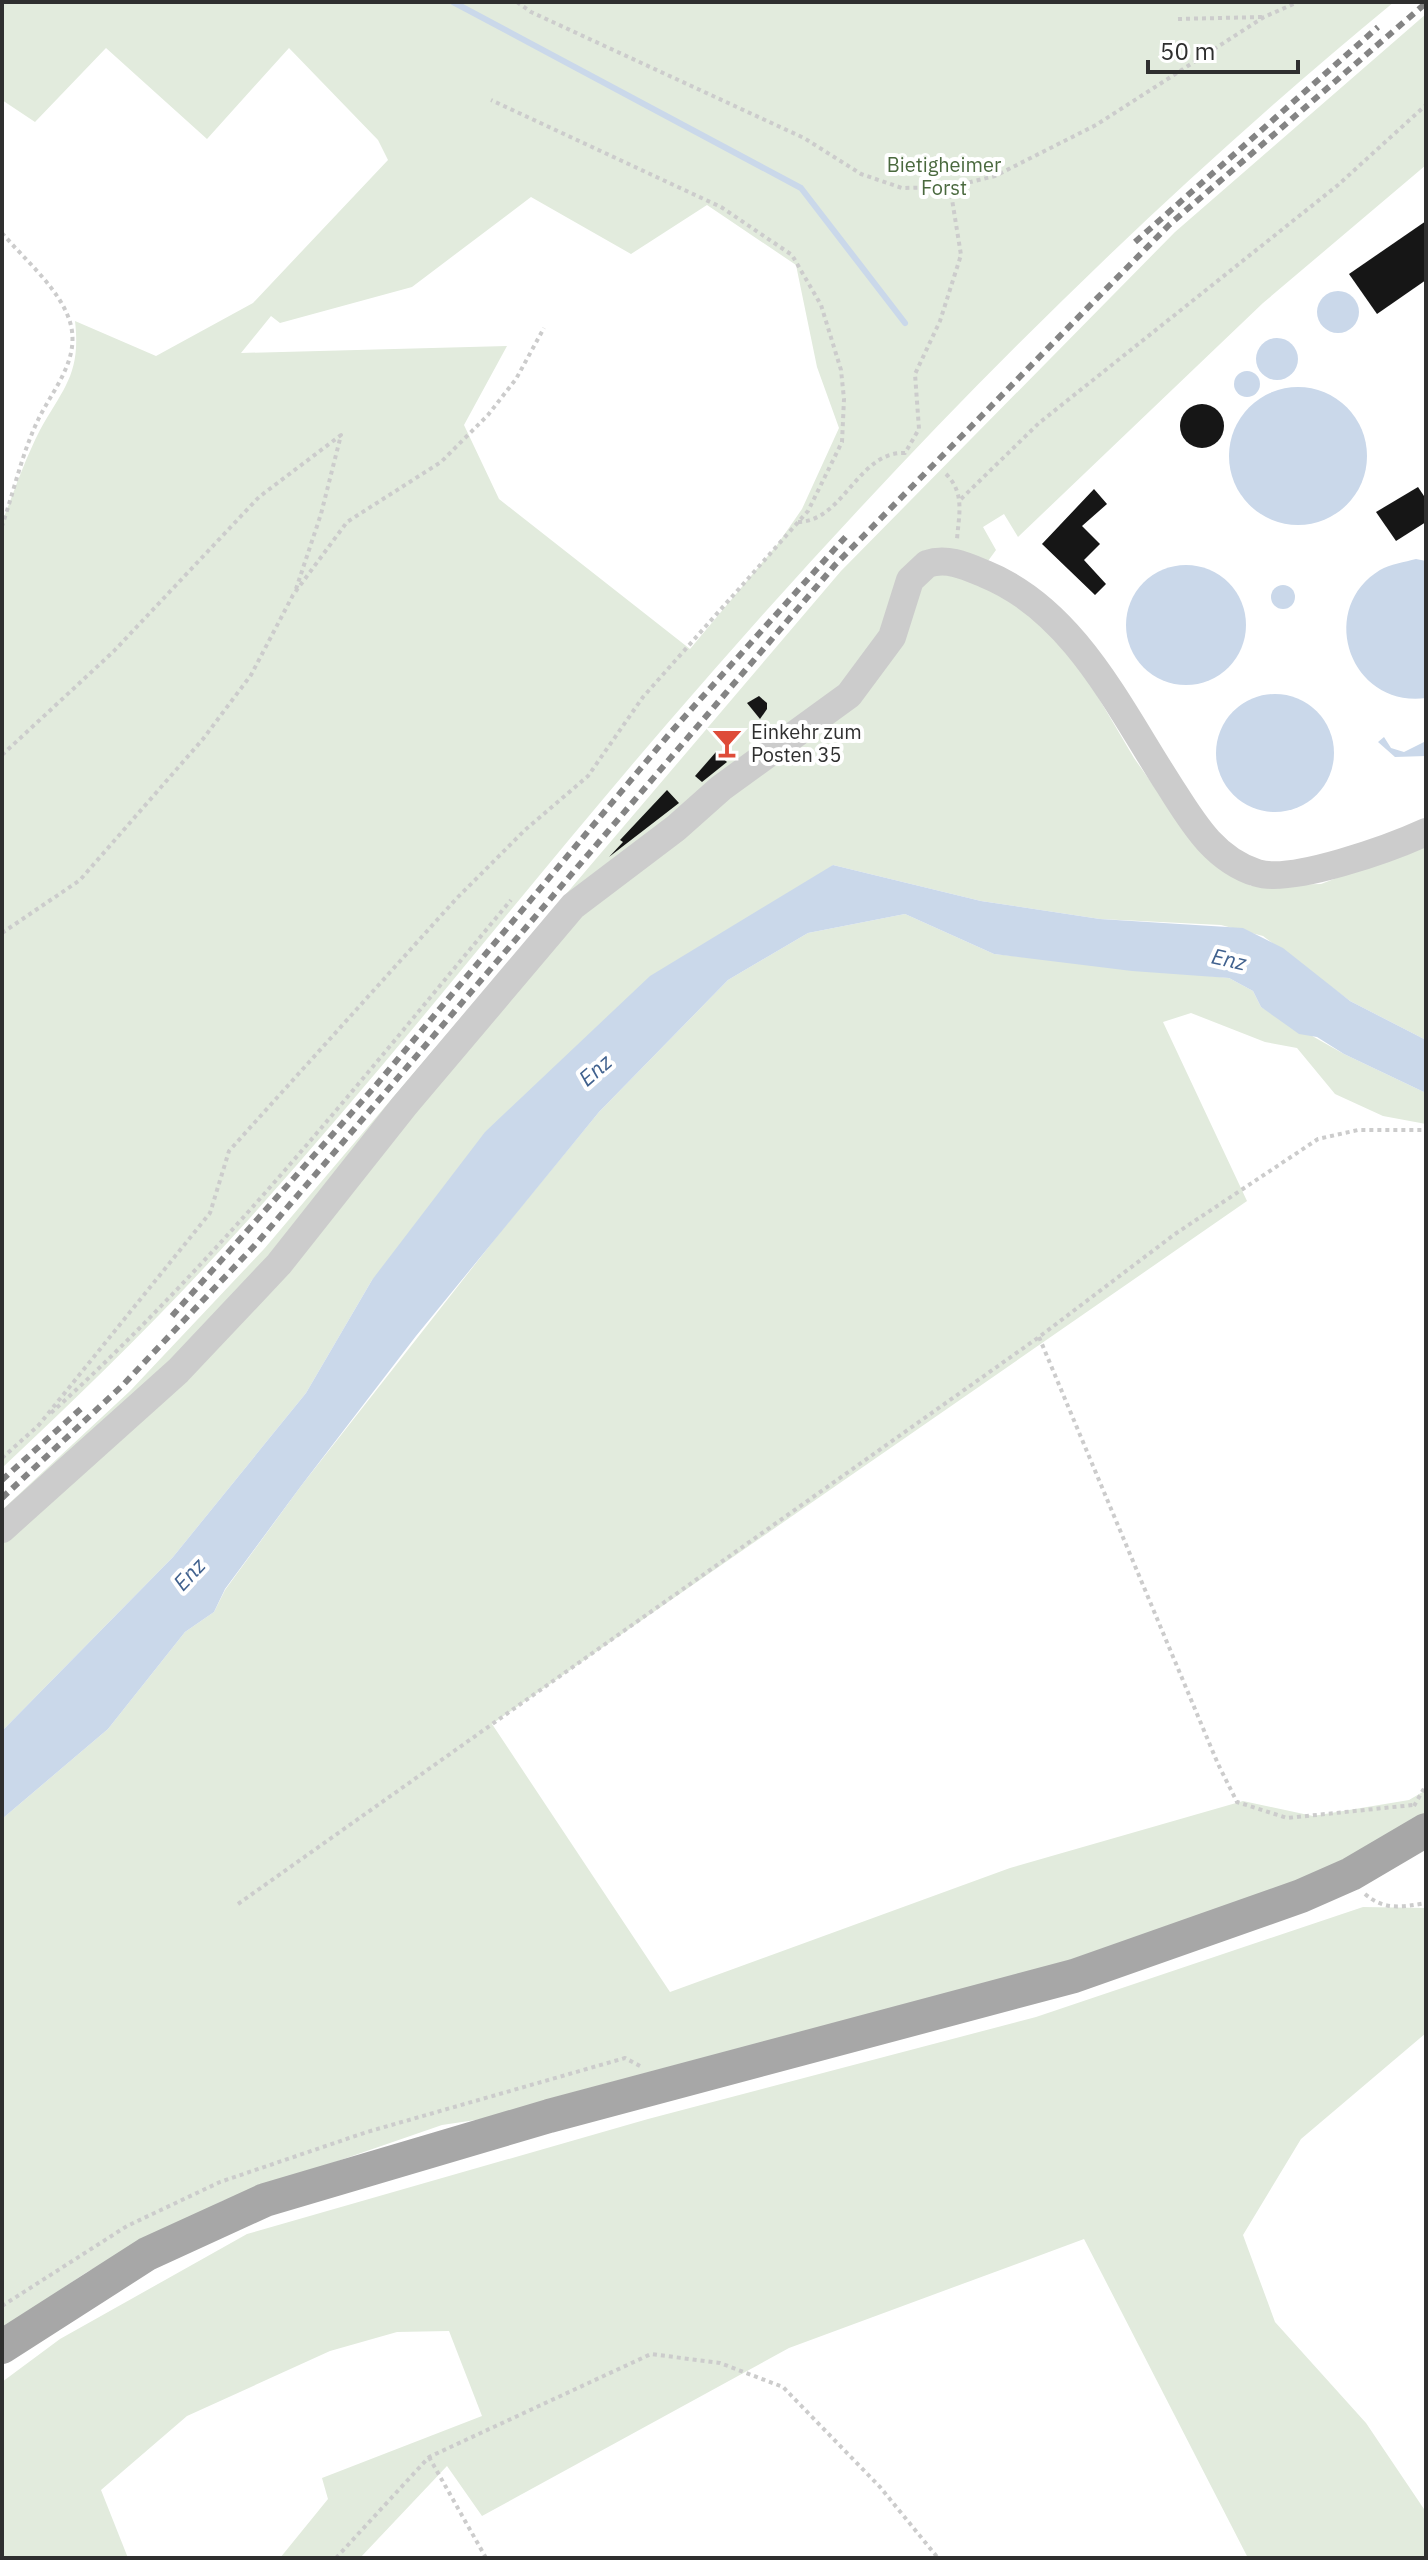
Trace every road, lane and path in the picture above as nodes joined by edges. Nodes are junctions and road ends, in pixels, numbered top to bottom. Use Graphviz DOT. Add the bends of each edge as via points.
graph roads {
  1 [pos="517,2"];
  2 [pos="1298,2"];
  3 [pos="1264,17"];
  4 [pos="1178,19"];
  5 [pos="491,100"];
  6 [pos="1426,105"];
  7 [pos="950,187"];
  8 [pos="2,233"];
  9 [pos="544,328"];
  10 [pos="946,474"];
  11 [pos="961,499"];
  12 [pos="798,522"];
  13 [pos="2,526"];
  14 [pos="955,562"];
  15 [pos="293,595"];
  16 [pos="2,755"];
  17 [pos="1426,832"];
  18 [pos="511,900"];
  19 [pos="2,933"];
  20 [pos="1426,1130"];
  21 [pos="1039,1337"];
  22 [pos="38,1426"];
  23 [pos="2,1458"];
  24 [pos="2,1529"];
  25 [pos="1420,1817"];
  26 [pos="1351,1874"];
  27 [pos="1426,1903"];
  28 [pos="238,1904"];
  29 [pos="2,2347"];
  30 [pos="429,2457"];
  31 [pos="336,2558"];
  32 [pos="486,2558"];
  33 [pos="938,2558"];
  1 -- 7 [label="path" via="804,138 861,174 902,188"];
  2 -- 3 [label="path"];
  3 -- 4 [label="path"];
  3 -- 7 [label="path" via="1096,125 995,176"];
  5 -- 12 [label="path" via="721,207 792,255 821,305 844,399 842,442"];
  6 -- 11 [label="path" via="1338,185 1039,423"];
  7 -- 12 [label="path" via="961,255 940,321 915,374 919,429 913,443 905,453 869,469 827,514"];
  8 -- 13 [label="path" via="56,298 70,322 71,348 68,365 38,420"];
  9 -- 15 [label="path" via="516,379 488,415 441,462 347,522"];
  10 -- 11 [label="path"];
  11 -- 14 [label="path"];
  12 -- 22 [label="path" via="643,697 588,776 456,899 229,1151 210,1213"];
  14 -- 17 [label="lane" via="1010,584 1059,623 1200,832 1235,864 1259,874 1293,874 1393,847"];
  14 -- 24 [label="lane" via="927,564 910,580 892,637 849,695 573,906 279,1264 178,1371"];
  15 -- 16 [label="path" via="341,435 259,497 114,651"];
  15 -- 19 [label="path" via="251,675 154,796 80,880"];
  18 -- 22 [label="path" via="237,1225"];
  20 -- 21 [label="path" via="1358,1130 1318,1139 1175,1234"];
  21 -- 25 [label="path" via="1237,1802 1287,1818"];
  21 -- 28 [label="path"];
  22 -- 23 [label="path"];
  25 -- 26 [label="main road"];
  26 -- 27 [label="path" via="1380,1905 1394,1909"];
  26 -- 29 [label="main road" via="1262,1912 1074,1976 549,2116 265,2200 147,2254"];
  30 -- 31 [label="path"];
  30 -- 32 [label="path"];
  30 -- 33 [label="path" via="651,2354 720,2363 783,2387 880,2487"];
}
